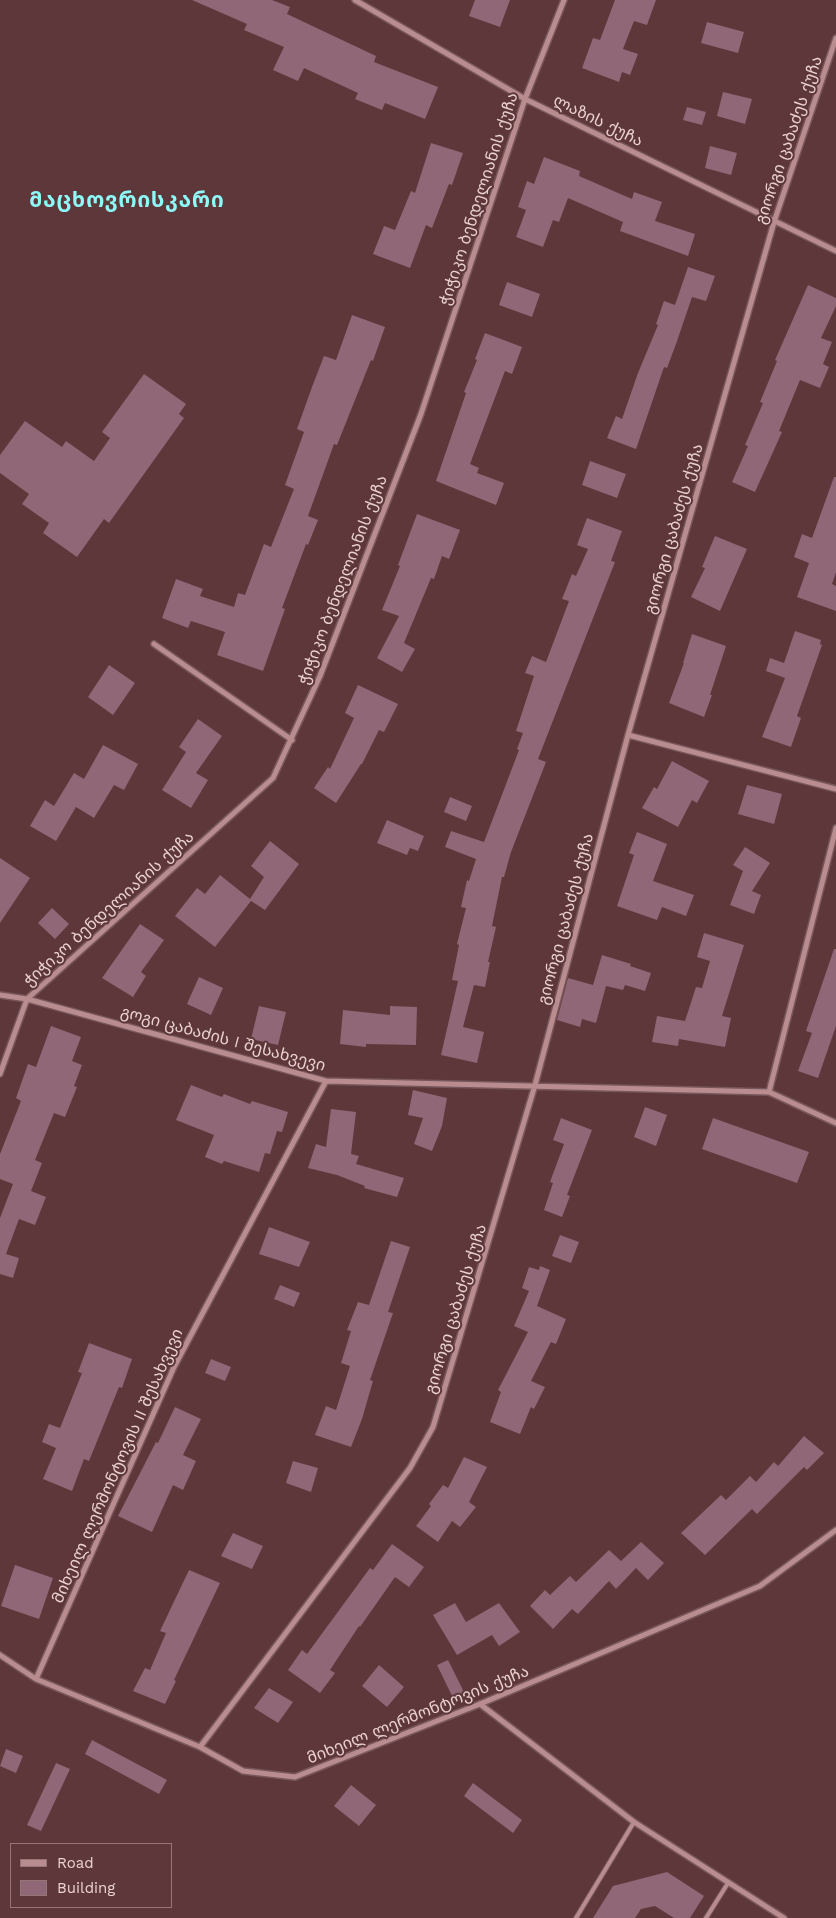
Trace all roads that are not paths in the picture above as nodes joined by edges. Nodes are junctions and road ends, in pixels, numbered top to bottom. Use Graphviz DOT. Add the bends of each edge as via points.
graph roads {
  1 [pos="356,0"];
  2 [pos="564,0"];
  3 [pos="836,38"];
  4 [pos="525,99"];
  5 [pos="774,222"];
  6 [pos="836,251"];
  7 [pos="154,644"];
  8 [pos="628,735"];
  9 [pos="292,740"];
  10 [pos="836,789"];
  11 [pos="836,828"];
  12 [pos="0,995"];
  13 [pos="27,999"];
  14 [pos="0,1074"];
  15 [pos="326,1080"];
  16 [pos="535,1085"];
  17 [pos="769,1092"];
  18 [pos="836,1122"];
  19 [pos="836,1530"];
  20 [pos="0,1655"];
  21 [pos="36,1679"];
  22 [pos="480,1704"];
  23 [pos="200,1747"];
  24 [pos="634,1822"];
  25 [pos="728,1883"];
  26 [pos="576,1918"];
  27 [pos="706,1918"];
  28 [pos="784,1918"];
  1 -- 4 [label="street, ლაზის ქუჩა"];
  2 -- 4 [label="street, ჭიჭიკო ბენდელიანის ქუჩა"];
  3 -- 5 [label="street, გიორგი ცაბაძეს ქუჩა"];
  4 -- 5 [label="street, ლაზის ქუჩა"];
  4 -- 9 [label="street, ჭიჭიკო ბენდელიანის ქუჩა" via="421,414"];
  5 -- 6 [label="street, ლაზის ქუჩა"];
  5 -- 8 [label="street, გიორგი ცაბაძეს ქუჩა"];
  7 -- 9 [label="street"];
  8 -- 10 [label="street"];
  8 -- 16 [label="street, გიორგი ცაბაძეს ქუჩა"];
  9 -- 13 [label="street, ჭიჭიკო ბენდელიანის ქუჩა" via="273,778"];
  11 -- 17 [label="street"];
  12 -- 13 [label="street, გოგი ცაბაძის I შესახვევი"];
  13 -- 14 [label="street, ჭიჭიკო ბენდელიანის ქუჩა"];
  13 -- 15 [label="street, გოგი ცაბაძის I შესახვევი"];
  15 -- 16 [label="street, გოგი ცაბაძის I შესახვევი"];
  15 -- 21 [label="street, მიხეილ ლერმონტოვის II შესახვევი" via="174,1367"];
  16 -- 17 [label="street, გოგი ცაბაძის I შესახვევი"];
  16 -- 23 [label="street, გიორგი ცაბაძეს ქუჩა" via="433,1427 410,1468"];
  17 -- 18 [label="street"];
  19 -- 22 [label="street, მიხეილ ლერმონტოვის ქუჩა" via="760,1586"];
  20 -- 21 [label="street, მიხეილ ლერმონტოვის ქუჩა"];
  21 -- 23 [label="street, მიხეილ ლერმონტოვის ქუჩა"];
  22 -- 23 [label="street, მიხეილ ლერმონტოვის ქუჩა" via="296,1778 243,1771"];
  22 -- 24 [label="street"];
  24 -- 25 [label="street"];
  24 -- 26 [label="lane"];
  25 -- 27 [label="lane"];
  25 -- 28 [label="street"];
}
